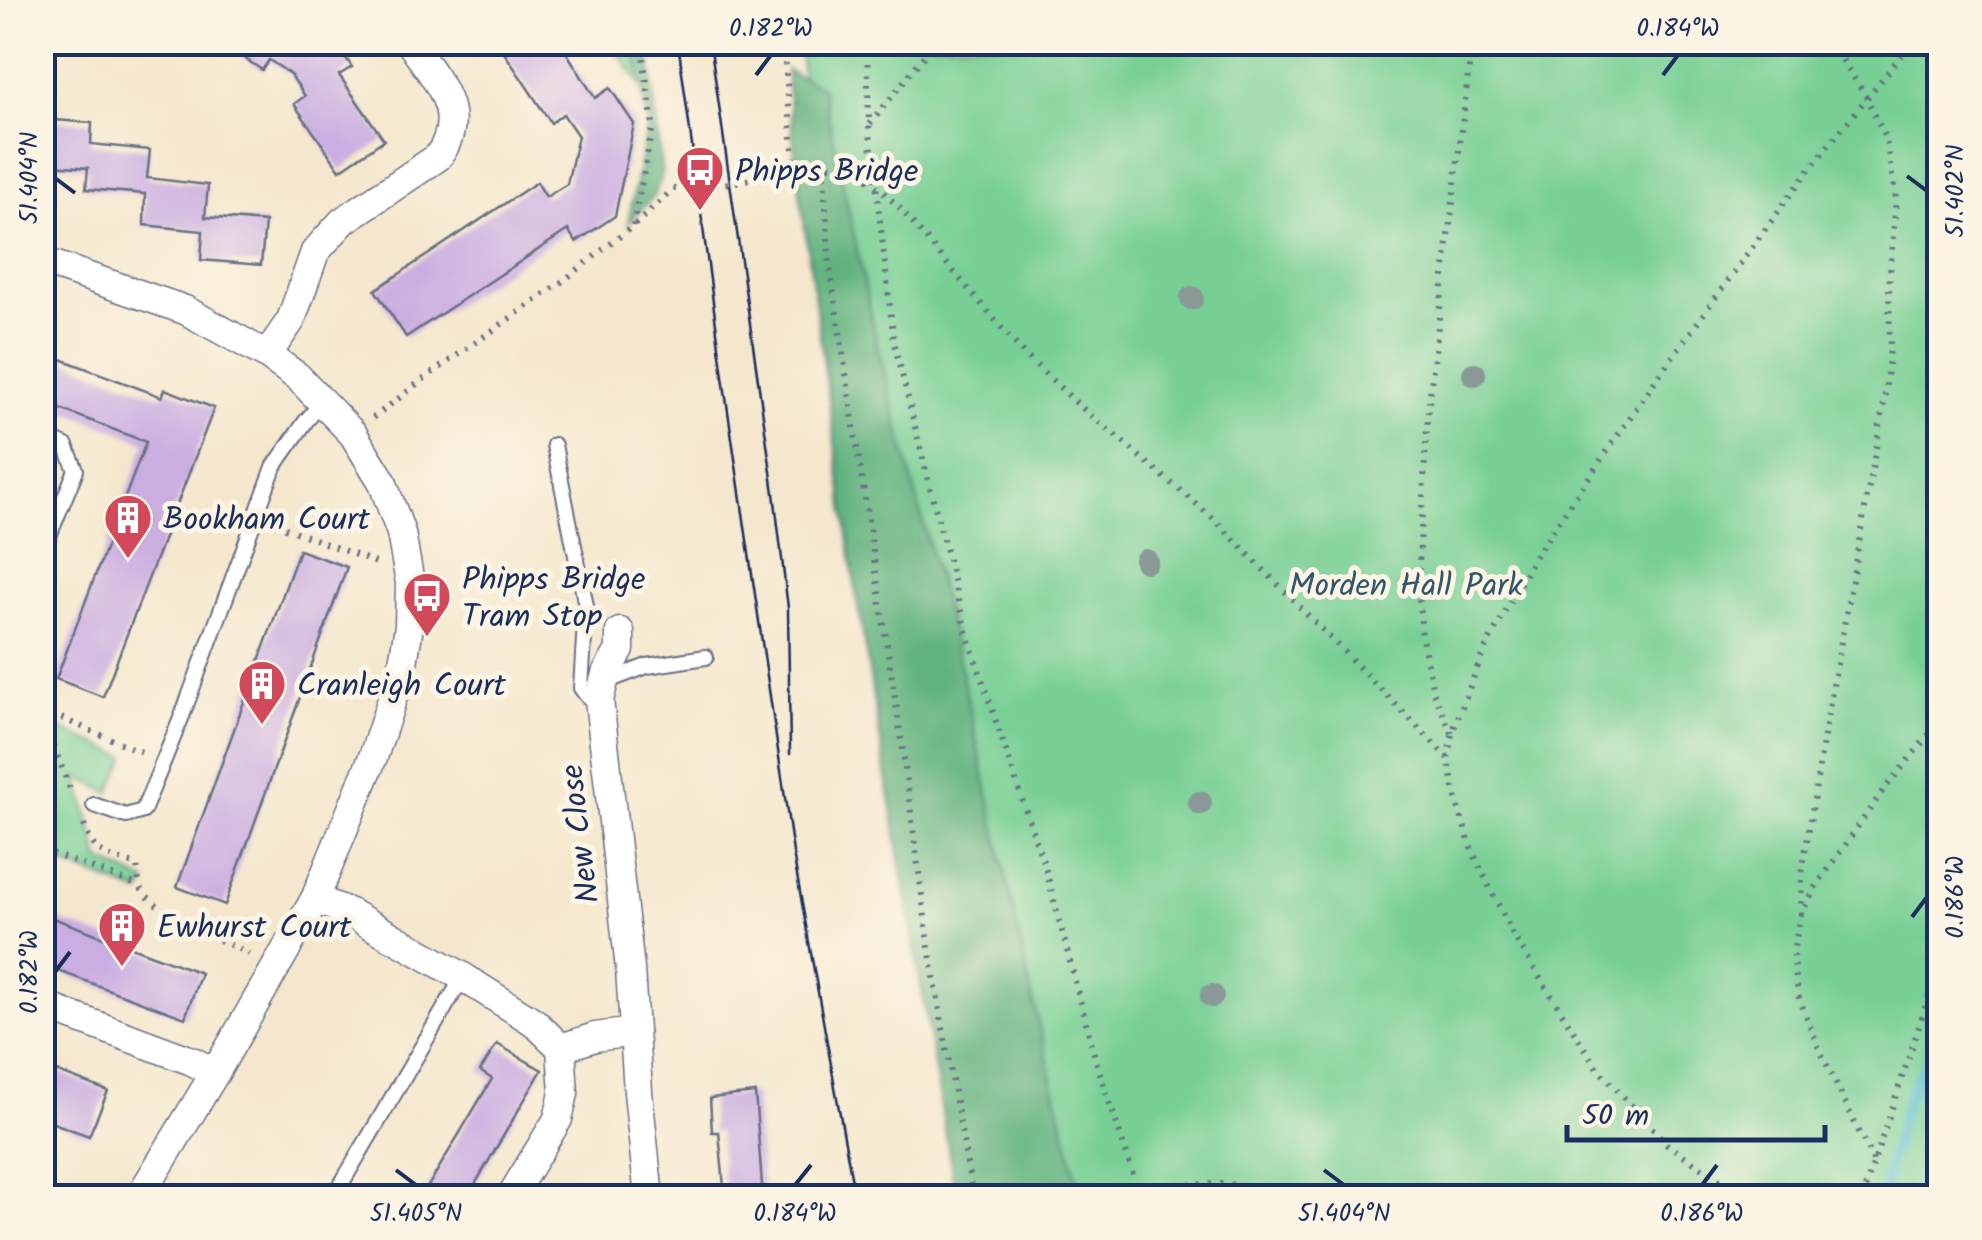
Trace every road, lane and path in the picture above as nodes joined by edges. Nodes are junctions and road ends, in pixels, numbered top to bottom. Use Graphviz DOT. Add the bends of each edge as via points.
graph roads {
  1 [pos="410,42"];
  2 [pos="641,42"];
  3 [pos="783,42"];
  4 [pos="868,42"];
  5 [pos="935,42"];
  6 [pos="1472,42"];
  7 [pos="1834,42"];
  8 [pos="1912,42"];
  9 [pos="1868,98"];
  10 [pos="869,125"];
  11 [pos="823,166"];
  12 [pos="794,170"];
  13 [pos="876,185"];
  14 [pos="632,227"];
  15 [pos="42,261"];
  16 [pos="267,354"];
  17 [pos="323,400"];
  18 [pos="367,423"];
  19 [pos="42,436"];
  20 [pos="554,445"];
  21 [pos="276,524"];
  22 [pos="42,553"];
  23 [pos="384,566"];
  24 [pos="620,632"];
  25 [pos="706,657"];
  26 [pos="602,691"];
  27 [pos="42,713"];
  28 [pos="1940,721"];
  29 [pos="1452,733"];
  30 [pos="1448,758"];
  31 [pos="163,761"];
  32 [pos="75,800"];
  33 [pos="94,805"];
  34 [pos="80,815"];
  35 [pos="42,850"];
  36 [pos="140,886"];
  37 [pos="315,899"];
  38 [pos="1800,914"];
  39 [pos="256,957"];
  40 [pos="1940,963"];
  41 [pos="463,976"];
  42 [pos="42,1005"];
  43 [pos="634,1032"];
  44 [pos="561,1048"];
  45 [pos="215,1072"];
  46 [pos="1873,1161"];
  47 [pos="1723,1182"];
  48 [pos="1136,1184"];
  49 [pos="138,1198"];
  50 [pos="333,1198"];
  51 [pos="510,1198"];
  52 [pos="649,1198"];
  53 [pos="973,1198"];
  54 [pos="1140,1198"];
  55 [pos="1746,1198"];
  56 [pos="1862,1198"];
  1 -- 16 [label="street" via="448,98 450,141 343,220 315,252 291,320"];
  2 -- 14 [label="path" via="652,124"];
  3 -- 12 [label="path"];
  4 -- 10 [label="path"];
  5 -- 10 [label="path"];
  6 -- 29 [label="path" via="1428,410 1418,580 1429,674"];
  7 -- 9 [label="path"];
  8 -- 9 [label="path"];
  9 -- 29 [label="path" via="1804,176 1533,559"];
  9 -- 38 [label="path" via="1886,140 1896,199 1890,348"];
  10 -- 13 [label="path"];
  11 -- 12 [label="path"];
  11 -- 13 [label="path" via="849,169"];
  11 -- 53 [label="path" via="830,267 929,948"];
  12 -- 14 [label="path" via="672,190"];
  13 -- 30 [label="path" via="1023,353 1215,520"];
  13 -- 48 [label="path" via="894,342 965,628 1047,874"];
  14 -- 18 [label="path"];
  15 -- 16 [label="street" via="186,310"];
  16 -- 17 [label="street"];
  17 -- 31 [label="lane" via="274,467"];
  17 -- 37 [label="street" via="382,481 410,583 402,669"];
  19 -- 22 [label="lane" via="66,446 76,470"];
  20 -- 26 [label="lane" via="586,606 581,688 587,696"];
  21 -- 23 [label="path"];
  24 -- 26 [label="street, New Close" via="620,650"];
  25 -- 26 [label="lane" via="647,666"];
  26 -- 43 [label="street, New Close"];
  27 -- 31 [label="path"];
  27 -- 32 [label="path"];
  28 -- 38 [label="path" via="1882,792"];
  29 -- 30 [label="path"];
  30 -- 47 [label="path" via="1472,851 1513,935 1597,1068 1667,1144"];
  31 -- 33 [label="lane" via="144,811 126,816"];
  34 -- 36 [label="path" via="92,845 136,865"];
  35 -- 36 [label="path"];
  36 -- 39 [label="path" via="159,906"];
  37 -- 41 [label="street"];
  37 -- 45 [label="street"];
  38 -- 46 [label="path" via="1793,952 1798,995"];
  40 -- 46 [label="path"];
  41 -- 44 [label="street"];
  41 -- 50 [label="lane"];
  42 -- 45 [label="street"];
  43 -- 44 [label="street"];
  43 -- 52 [label="street, New Close"];
  44 -- 51 [label="street" via="558,1119"];
  45 -- 49 [label="street"];
  46 -- 56 [label="path"];
  47 -- 48 [label="path" via="1544,1198"];
  47 -- 55 [label="path"];
  48 -- 54 [label="path"];
}
